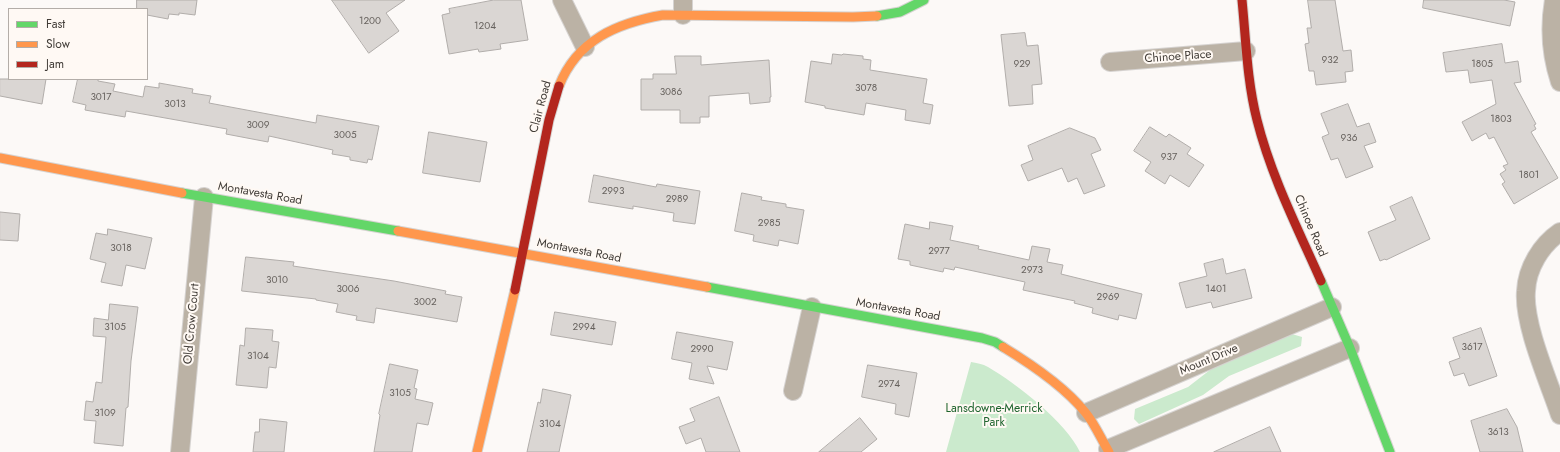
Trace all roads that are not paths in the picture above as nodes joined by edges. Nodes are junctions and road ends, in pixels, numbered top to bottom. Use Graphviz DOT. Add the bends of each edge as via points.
graph roads {
  1 [pos="562,0"];
  2 [pos="924,0"];
  3 [pos="1242,0"];
  4 [pos="1554,0"];
  5 [pos="683,7"];
  6 [pos="585,47"];
  7 [pos="1246,51"];
  8 [pos="1110,62"];
  9 [pos="1560,82"];
  10 [pos="0,158"];
  11 [pos="204,197"];
  12 [pos="1560,232"];
  13 [pos="522,252"];
  14 [pos="1332,306"];
  15 [pos="812,307"];
  16 [pos="1350,348"];
  17 [pos="793,391"];
  18 [pos="1086,413"];
  19 [pos="1560,415"];
  20 [pos="1108,451"];
  21 [pos="180,452"];
  22 [pos="477,452"];
  23 [pos="1390,452"];
  1 -- 6 [label="street"];
  2 -- 5 [label="street, Clair Road" via="900,12 854,16"];
  3 -- 7 [label="street, Chinoe Road"];
  4 -- 9 [label="street" via="1552,52"];
  5 -- 6 [label="street, Clair Road" via="611,30"];
  6 -- 13 [label="street, Clair Road" via="572,61 555,94"];
  7 -- 8 [label="street, Chinoe Place"];
  7 -- 14 [label="street, Chinoe Road" via="1250,87 1266,150"];
  10 -- 11 [label="street, Montavesta Road"];
  11 -- 13 [label="street, Montavesta Road"];
  11 -- 21 [label="street, Old Crow Court"];
  12 -- 19 [label="street" via="1535,260 1526,291 1527,313 1535,344"];
  13 -- 15 [label="street, Montavesta Road"];
  13 -- 22 [label="street, Clair Road"];
  14 -- 16 [label="street, Chinoe Road"];
  14 -- 18 [label="street, Mount Drive"];
  15 -- 17 [label="street"];
  15 -- 18 [label="street, Montavesta Road" via="995,342 1028,362 1072,398"];
  16 -- 20 [label="street"];
  16 -- 23 [label="street, Chinoe Road"];
  18 -- 20 [label="street, Montavesta Road"];
}
